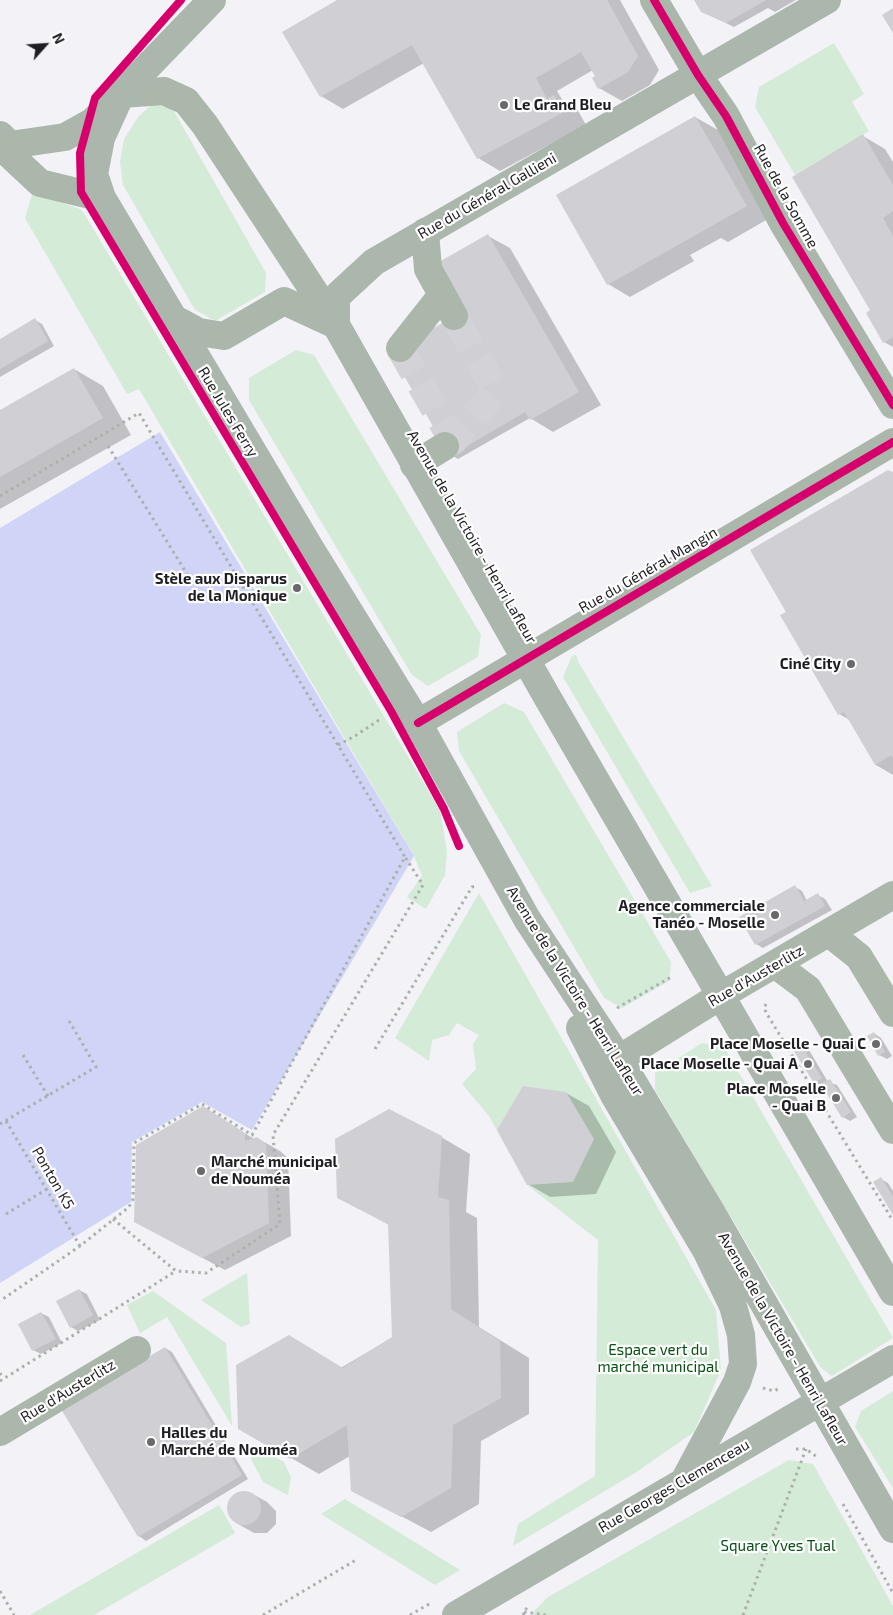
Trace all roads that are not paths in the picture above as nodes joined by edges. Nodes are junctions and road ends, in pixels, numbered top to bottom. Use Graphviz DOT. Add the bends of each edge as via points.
graph roads {
  1 [pos="212,0"];
  2 [pos="654,0"];
  3 [pos="826,0"];
  4 [pos="698,75"];
  5 [pos="121,94"];
  6 [pos="5,140"];
  7 [pos="102,198"];
  8 [pos="425,232"];
  9 [pos="173,318"];
  10 [pos="336,325"];
  11 [pos="400,348"];
  12 [pos="893,405"];
  13 [pos="893,442"];
  14 [pos="444,446"];
  15 [pos="414,465"];
  16 [pos="525,659"];
  17 [pos="418,723"];
  18 [pos="890,901"];
  19 [pos="527,919"];
  20 [pos="829,933"];
  21 [pos="776,965"];
  22 [pos="720,996"];
  23 [pos="893,1013"];
  24 [pos="619,1059"];
  25 [pos="893,1130"];
  26 [pos="893,1292"];
  27 [pos="136,1350"];
  28 [pos="893,1359"];
  29 [pos="818,1402"];
  30 [pos="0,1432"];
  31 [pos="684,1481"];
  32 [pos="893,1529"];
  33 [pos="463,1608"];
  1 -- 5 [label="main road"];
  2 -- 4 [label="street, Rue de la Somme"];
  3 -- 4 [label="main road, Rue du Général Gallieni"];
  4 -- 8 [label="main road, Rue du Général Gallieni"];
  4 -- 12 [label="street, Rue de la Somme" via="726,116 783,223"];
  5 -- 6 [label="street" via="92,122 65,137"];
  5 -- 7 [label="main road" via="101,138 94,174"];
  5 -- 10 [label="street, Avenue de la Victoire - Henri Lafleur" via="164,91 186,101"];
  6 -- 7 [label="street" via="10,155 40,183"];
  7 -- 9 [label="main road, Avenue de la Victoire - Henri Lafleur"];
  8 -- 10 [label="main road, Rue du Général Gallieni" via="374,262 336,297"];
  8 -- 11 [label="street" via="428,269 448,306"];
  9 -- 10 [label="street" via="200,332 224,336 284,301"];
  9 -- 17 [label="main road, Avenue de la Victoire - Henri Lafleur"];
  10 -- 15 [label="main road, Avenue de la Victoire - Henri Lafleur"];
  13 -- 16 [label="street, Rue du Général Mangin"];
  14 -- 15 [label="street"];
  15 -- 16 [label="main road, Avenue de la Victoire - Henri Lafleur"];
  16 -- 17 [label="street, Rue du Général Mangin"];
  16 -- 22 [label="main road, Avenue de la Victoire - Henri Lafleur"];
  17 -- 19 [label="main road, Avenue de la Victoire - Henri Lafleur"];
  18 -- 20 [label="street, Rue d'Austerlitz"];
  19 -- 24 [label="main road, Avenue de la Victoire - Henri Lafleur"];
  19 -- 31 [label="main road" via="614,1095 706,1250 733,1306 741,1335 743,1364 737,1382"];
  20 -- 21 [label="street, Rue d'Austerlitz"];
  20 -- 23 [label="street" via="859,958"];
  21 -- 22 [label="street, Rue d'Austerlitz"];
  21 -- 25 [label="street" via="808,989"];
  22 -- 24 [label="street, Rue d'Austerlitz"];
  22 -- 26 [label="main road, Avenue de la Victoire - Henri Lafleur"];
  24 -- 29 [label="main road, Avenue de la Victoire - Henri Lafleur" via="709,1208"];
  27 -- 30 [label="street, Rue d'Austerlitz"];
  28 -- 29 [label="main road, Rue Georges Clemenceau"];
  29 -- 31 [label="main road, Rue Georges Clemenceau"];
  29 -- 32 [label="main road, Avenue de la Victoire - Henri Lafleur"];
  31 -- 33 [label="main road, Rue Georges Clemenceau"];
}
